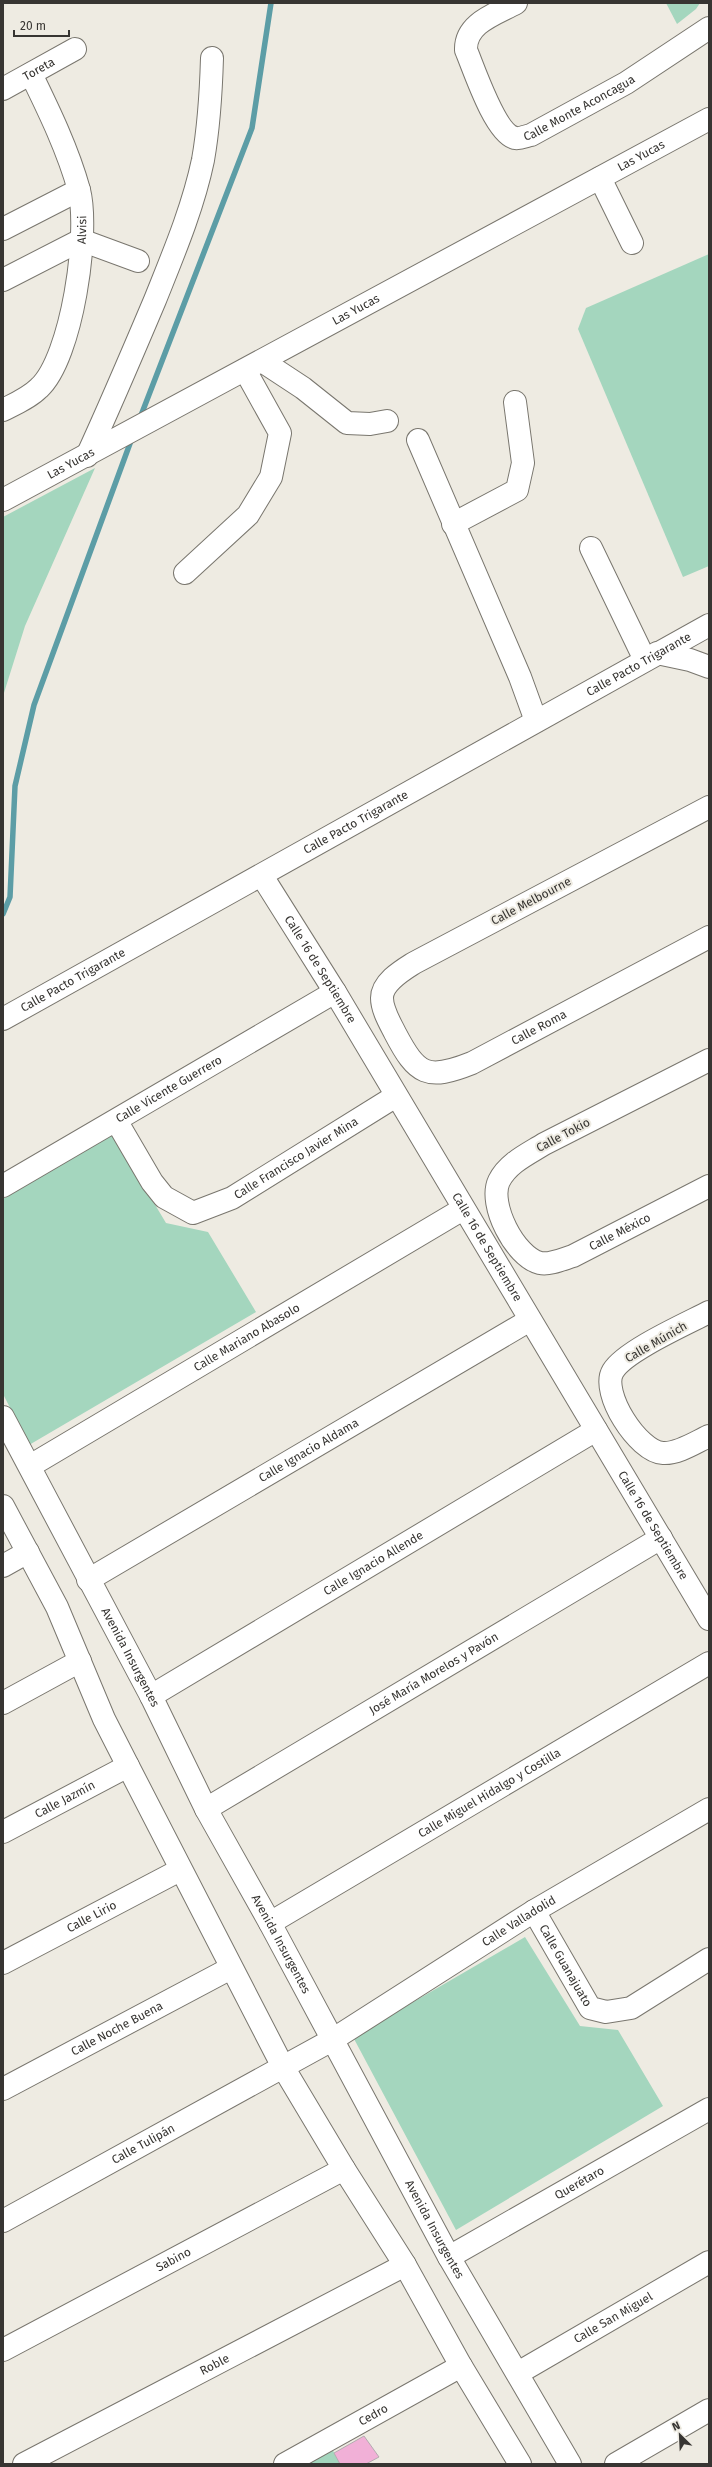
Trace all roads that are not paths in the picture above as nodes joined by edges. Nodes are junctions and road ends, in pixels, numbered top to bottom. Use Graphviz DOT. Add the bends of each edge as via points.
graph roads {
  1 [pos="516,3"];
  2 [pos="709,28"];
  3 [pos="75,49"];
  4 [pos="212,58"];
  5 [pos="31,74"];
  6 [pos="3,89"];
  7 [pos="709,118"];
  8 [pos="600,178"];
  9 [pos="79,190"];
  10 [pos="3,229"];
  11 [pos="82,240"];
  12 [pos="632,242"];
  13 [pos="138,261"];
  14 [pos="3,280"];
  15 [pos="254,366"];
  16 [pos="515,402"];
  17 [pos="3,410"];
  18 [pos="387,421"];
  19 [pos="418,440"];
  20 [pos="94,452"];
  21 [pos="3,500"];
  22 [pos="453,524"];
  23 [pos="591,548"];
  24 [pos="185,573"];
  25 [pos="709,625"];
  26 [pos="651,656"];
  27 [pos="709,668"];
  28 [pos="536,721"];
  29 [pos="709,807"];
  30 [pos="262,876"];
  31 [pos="709,937"];
  32 [pos="335,992"];
  33 [pos="387,1017"];
  34 [pos="3,1019"];
  35 [pos="709,1060"];
  36 [pos="396,1096"];
  37 [pos="117,1122"];
  38 [pos="3,1186"];
  39 [pos="709,1186"];
  40 [pos="463,1209"];
  41 [pos="527,1257"];
  42 [pos="709,1312"];
  43 [pos="530,1320"];
  44 [pos="3,1417"];
  45 [pos="596,1430"];
  46 [pos="709,1436"];
  47 [pos="30,1466"];
  48 [pos="3,1506"];
  49 [pos="661,1538"];
  50 [pos="28,1552"];
  51 [pos="3,1566"];
  52 [pos="88,1580"];
  53 [pos="709,1619"];
  54 [pos="80,1661"];
  55 [pos="709,1663"];
  56 [pos="151,1696"];
  57 [pos="3,1703"];
  58 [pos="128,1766"];
  59 [pos="206,1808"];
  60 [pos="709,1809"];
  61 [pos="3,1832"];
  62 [pos="180,1870"];
  63 [pos="534,1912"];
  64 [pos="270,1923"];
  65 [pos="709,1959"];
  66 [pos="3,1962"];
  67 [pos="231,1968"];
  68 [pos="332,2040"];
  69 [pos="283,2067"];
  70 [pos="3,2089"];
  71 [pos="709,2109"];
  72 [pos="344,2169"];
  73 [pos="3,2221"];
  74 [pos="449,2257"];
  75 [pos="709,2262"];
  76 [pos="405,2265"];
  77 [pos="3,2350"];
  78 [pos="461,2366"];
  79 [pos="518,2373"];
  80 [pos="709,2410"];
  81 [pos="24,2464"];
  82 [pos="285,2464"];
  83 [pos="520,2464"];
  84 [pos="570,2464"];
  85 [pos="616,2464"];
  1 -- 2 [label="street, Calle Monte Aconcagua" via="480,22 466,39 466,50 497,122 506,133 516,138 531,135 626,83"];
  3 -- 5 [label="street, Toreta"];
  4 -- 20 [label="street" via="210,110 192,201"];
  5 -- 6 [label="street, Toreta"];
  5 -- 9 [label="street, Alvisi"];
  7 -- 8 [label="street, Las Yucas"];
  8 -- 12 [label="street"];
  8 -- 15 [label="street, Las Yucas"];
  9 -- 10 [label="street"];
  9 -- 11 [label="street, Alvisi" via="83,218"];
  11 -- 13 [label="street"];
  11 -- 14 [label="street"];
  11 -- 17 [label="street, Alvisi" via="73,307 51,371 40,388"];
  15 -- 18 [label="street" via="304,388 347,423 370,424"];
  15 -- 20 [label="street, Las Yucas"];
  15 -- 24 [label="street" via="280,433 272,477 248,515"];
  16 -- 22 [label="street" via="523,463 516,490"];
  19 -- 22 [label="street"];
  20 -- 21 [label="street, Las Yucas"];
  22 -- 28 [label="street" via="520,677"];
  23 -- 26 [label="street"];
  25 -- 26 [label="street, Calle Pacto Trigarante"];
  26 -- 27 [label="street" via="690,660"];
  26 -- 28 [label="street, Calle Pacto Trigarante"];
  28 -- 30 [label="street, Calle Pacto Trigarante"];
  29 -- 33 [label="street, Calle Melbourne" via="398,973 387,985 382,998"];
  30 -- 32 [label="street, Calle 16 de Septiembre"];
  30 -- 34 [label="street, Calle Pacto Trigarante"];
  31 -- 33 [label="street, Calle Roma" via="453,1071 438,1073 416,1067 406,1055"];
  32 -- 36 [label="street, Calle 16 de Septiembre"];
  32 -- 37 [label="street, Calle Vicente Guerrero"];
  35 -- 41 [label="street, Calle Tokio" via="544,1144 506,1170 498,1182 496,1197 500,1214 515,1244"];
  36 -- 37 [label="street, Calle Francisco Javier Mina" via="232,1198 194,1213 178,1206 160,1192"];
  36 -- 40 [label="street, Calle 16 de Septiembre"];
  37 -- 38 [label="street, Calle Vicente Guerrero"];
  39 -- 41 [label="street, Calle México" via="573,1256 540,1263"];
  40 -- 43 [label="street, Calle 16 de Septiembre"];
  40 -- 47 [label="street, Calle Mariano Abasolo"];
  42 -- 46 [label="street, Calle Múnich" via="634,1353 614,1370 609,1380 611,1393 640,1442 652,1451 664,1453"];
  43 -- 45 [label="street, Calle 16 de Septiembre"];
  43 -- 52 [label="street, Calle Ignacio Aldama"];
  44 -- 47 [label="street, Avenida Insurgentes"];
  45 -- 49 [label="street, Calle 16 de Septiembre"];
  45 -- 56 [label="street, Calle Ignacio Allende"];
  47 -- 52 [label="street, Avenida Insurgentes"];
  48 -- 50 [label="street"];
  49 -- 53 [label="street, Calle 16 de Septiembre"];
  49 -- 59 [label="street, José María Morelos y Pavón"];
  50 -- 51 [label="street"];
  50 -- 54 [label="street" via="57,1607"];
  52 -- 56 [label="street, Avenida Insurgentes"];
  54 -- 57 [label="street"];
  54 -- 58 [label="street"];
  55 -- 64 [label="street, Calle Miguel Hidalgo y Costilla"];
  56 -- 59 [label="street, Avenida Insurgentes"];
  58 -- 61 [label="street, Calle Jazmín"];
  58 -- 62 [label="street"];
  59 -- 64 [label="street, Avenida Insurgentes"];
  60 -- 63 [label="street, Calle Valladolid"];
  62 -- 66 [label="street, Calle Lirio"];
  62 -- 67 [label="street"];
  63 -- 65 [label="street, Calle Guanajuato" via="590,2008 606,2012 631,2008"];
  63 -- 68 [label="street, Calle Valladolid"];
  64 -- 68 [label="street, Avenida Insurgentes"];
  67 -- 69 [label="street"];
  67 -- 70 [label="street, Calle Noche Buena"];
  68 -- 69 [label="street, Calle Valladolid"];
  68 -- 74 [label="street, Avenida Insurgentes"];
  69 -- 72 [label="street"];
  69 -- 73 [label="street, Calle Tulipán"];
  71 -- 74 [label="street, Querétaro"];
  72 -- 76 [label="street"];
  72 -- 77 [label="street, Sabino"];
  74 -- 79 [label="street, Avenida Insurgentes"];
  75 -- 79 [label="street, Calle San Miguel"];
  76 -- 78 [label="street"];
  76 -- 81 [label="street, Roble"];
  78 -- 82 [label="street, Cedro"];
  78 -- 83 [label="street"];
  79 -- 84 [label="street, Avenida Insurgentes"];
  80 -- 85 [label="street"];
}
